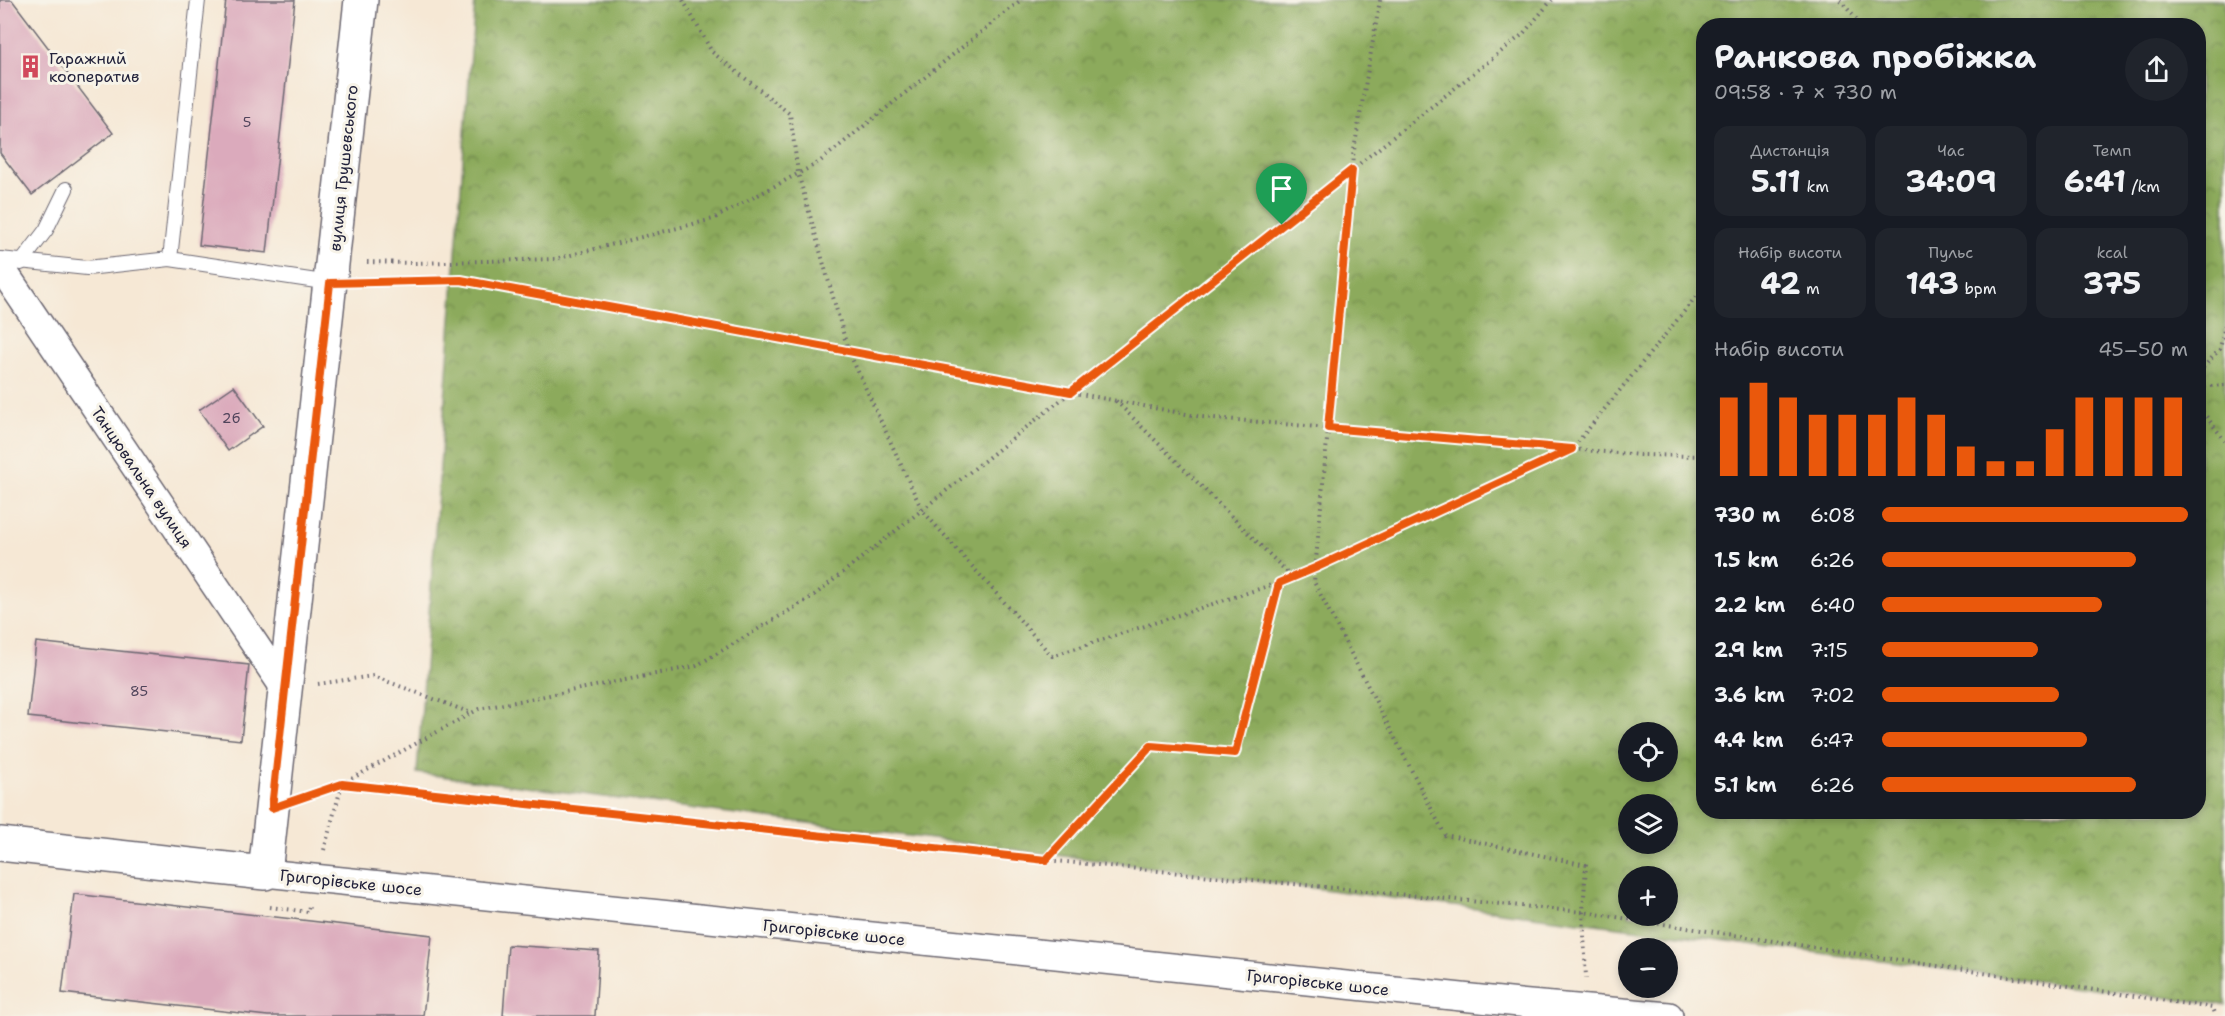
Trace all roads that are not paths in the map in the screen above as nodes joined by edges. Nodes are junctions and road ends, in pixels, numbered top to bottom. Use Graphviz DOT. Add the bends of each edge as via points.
graph roads {
  1 [pos="198,0"];
  2 [pos="361,0"];
  3 [pos="66,189"];
  4 [pos="0,259"];
  5 [pos="171,259"];
  6 [pos="10,264"];
  7 [pos="331,272"];
  8 [pos="285,689"];
  9 [pos="0,844"];
  10 [pos="265,873"];
  11 [pos="1669,1016"];
  1 -- 5 [label="lane"];
  2 -- 7 [label="street, вулиця Грушевського"];
  3 -- 6 [label="lane" via="46,230"];
  4 -- 6 [label="lane"];
  5 -- 6 [label="lane" via="87,268"];
  5 -- 7 [label="lane"];
  6 -- 8 [label="street, Танцювальна вулиця"];
  7 -- 8 [label="street, вулиця Грушевського"];
  8 -- 10 [label="street, вулиця Грушевського"];
  9 -- 10 [label="street, Григорівське шосе"];
  10 -- 11 [label="street, Григорівське шосе"];
}
